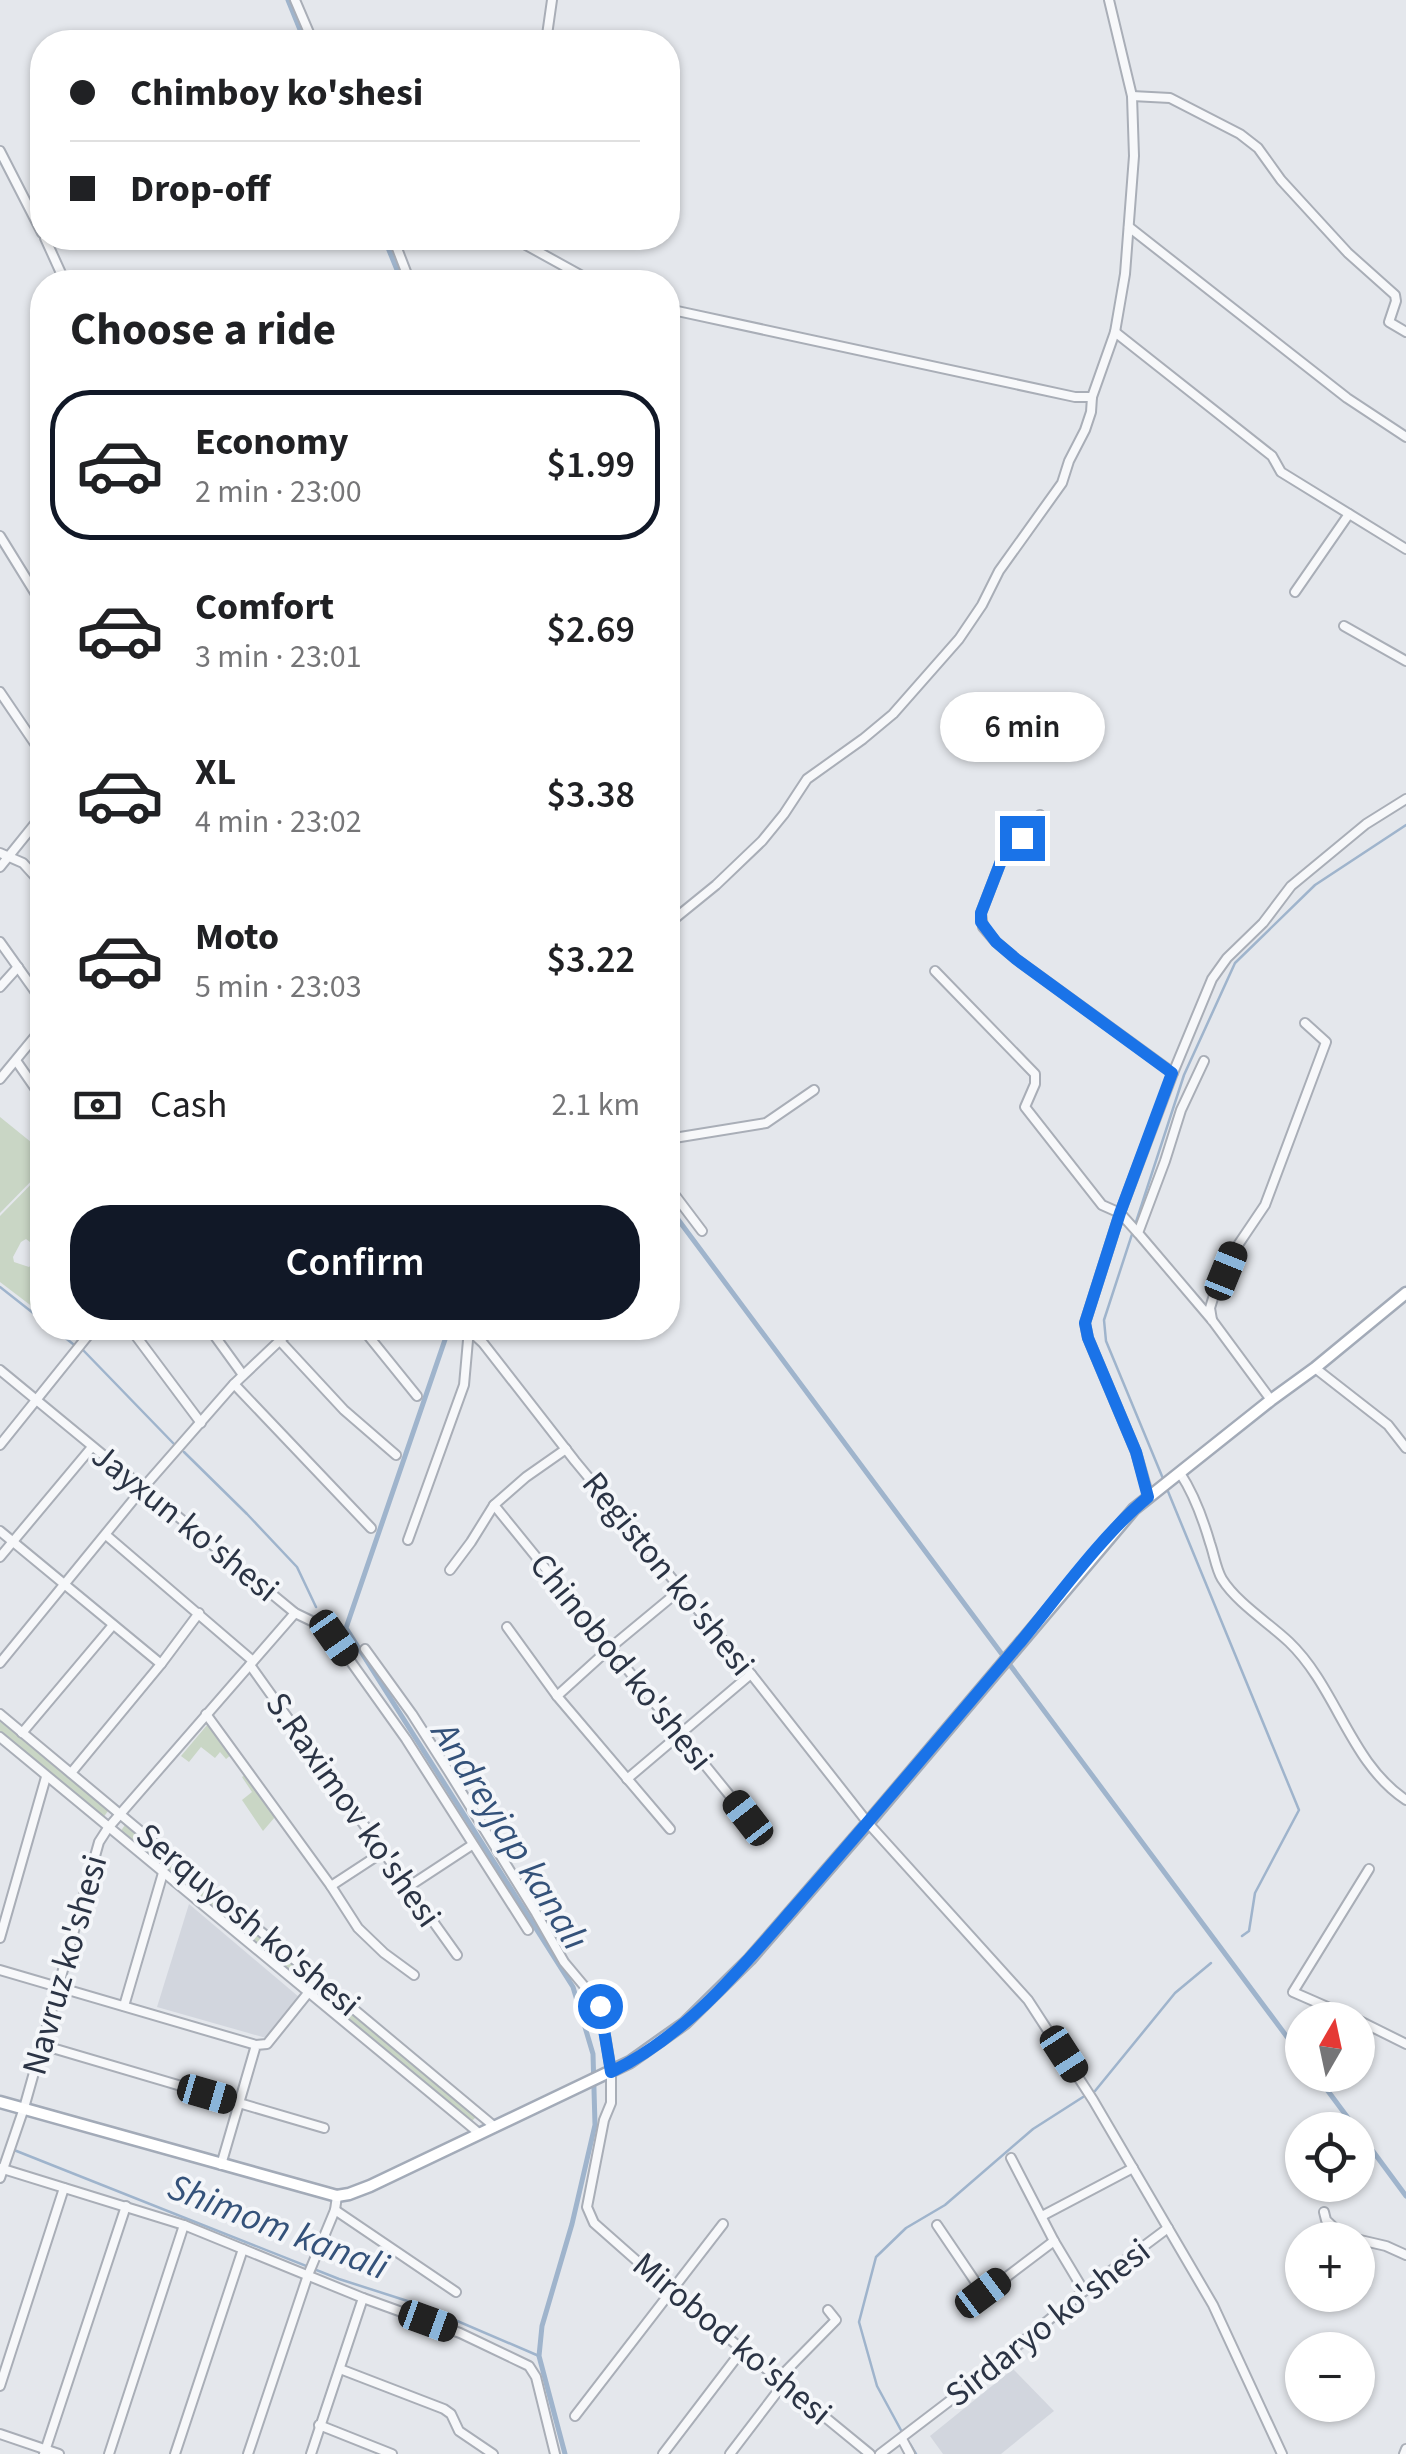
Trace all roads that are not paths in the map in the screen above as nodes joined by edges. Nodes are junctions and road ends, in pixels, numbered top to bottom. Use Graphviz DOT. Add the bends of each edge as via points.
graph roads {
  1 [pos="295,0"];
  2 [pos="552,0"];
  3 [pos="1109,0"];
  4 [pos="308,30"];
  5 [pos="548,30"];
  6 [pos="1132,96"];
  7 [pos="0,151"];
  8 [pos="30,208"];
  9 [pos="1129,227"];
  10 [pos="535,250"];
  11 [pos="571,270"];
  12 [pos="680,311"];
  13 [pos="1116,332"];
  14 [pos="1406,332"];
  15 [pos="1092,397"];
  16 [pos="1406,437"];
  17 [pos="1348,514"];
  18 [pos="0,536"];
  19 [pos="1406,550"];
  20 [pos="30,585"];
  21 [pos="1296,592"];
  22 [pos="1344,626"];
  23 [pos="1406,661"];
  24 [pos="0,692"];
  25 [pos="30,736"];
  26 [pos="1406,799"];
  27 [pos="1040,815"];
  28 [pos="30,827"];
  29 [pos="4,855"];
  30 [pos="0,867"];
  31 [pos="30,870"];
  32 [pos="680,914"];
  33 [pos="0,942"];
  34 [pos="18,967"];
  35 [pos="935,971"];
  36 [pos="30,984"];
  37 [pos="0,986"];
  38 [pos="1305,1023"];
  39 [pos="30,1044"];
  40 [pos="1204,1061"];
  41 [pos="17,1062"];
  42 [pos="1172,1073"];
  43 [pos="0,1080"];
  44 [pos="30,1081"];
  45 [pos="814,1090"];
  46 [pos="680,1137"];
  47 [pos="680,1202"];
  48 [pos="1120,1213"];
  49 [pos="702,1232"];
  50 [pos="1138,1233"];
  51 [pos="1406,1292"];
  52 [pos="1212,1320"];
  53 [pos="84,1340"];
  54 [pos="139,1340"];
  55 [pos="217,1340"];
  56 [pos="372,1340"];
  57 [pos="467,1340"];
  58 [pos="480,1340"];
  59 [pos="280,1341"];
  60 [pos="1315,1368"];
  61 [pos="0,1370"];
  62 [pos="243,1375"];
  63 [pos="234,1384"];
  64 [pos="417,1396"];
  65 [pos="37,1400"];
  66 [pos="1271,1400"];
  67 [pos="201,1423"];
  68 [pos="0,1446"];
  69 [pos="92,1447"];
  70 [pos="1406,1448"];
  71 [pos="566,1449"];
  72 [pos="396,1454"];
  73 [pos="1178,1475"];
  74 [pos="143,1488"];
  75 [pos="1153,1494"];
  76 [pos="494,1505"];
  77 [pos="371,1528"];
  78 [pos="0,1531"];
  79 [pos="106,1535"];
  80 [pos="408,1540"];
  81 [pos="12,1542"];
  82 [pos="0,1557"];
  83 [pos="450,1570"];
  84 [pos="64,1584"];
  85 [pos="680,1590"];
  86 [pos="295,1613"];
  87 [pos="199,1614"];
  88 [pos="113,1625"];
  89 [pos="507,1627"];
  90 [pos="610,1648"];
  91 [pos="365,1649"];
  92 [pos="0,1663"];
  93 [pos="252,1663"];
  94 [pos="161,1664"];
  95 [pos="750,1674"];
  96 [pos="558,1696"];
  97 [pos="0,1714"];
  98 [pos="206,1714"];
  99 [pos="22,1732"];
  100 [pos="682,1734"];
  101 [pos="0,1737"];
  102 [pos="71,1773"];
  103 [pos="46,1777"];
  104 [pos="627,1779"];
  105 [pos="1406,1800"];
  106 [pos="122,1816"];
  107 [pos="748,1818"];
  108 [pos="868,1823"];
  109 [pos="108,1828"];
  110 [pos="670,1829"];
  111 [pos="472,1846"];
  112 [pos="383,1852"];
  113 [pos="1369,1869"];
  114 [pos="163,1874"];
  115 [pos="332,1886"];
  116 [pos="408,1887"];
  117 [pos="528,1930"];
  118 [pos="0,1938"];
  119 [pos="457,1955"];
  120 [pos="0,1970"];
  121 [pos="414,1975"];
  122 [pos="59,1988"];
  123 [pos="308,1992"];
  124 [pos="1316,2002"];
  125 [pos="124,2006"];
  126 [pos="1375,2029"];
  127 [pos="1406,2044"];
  128 [pos="42,2045"];
  129 [pos="256,2046"];
  130 [pos="611,2072"];
  131 [pos="0,2102"];
  132 [pos="240,2103"];
  133 [pos="24,2108"];
  134 [pos="495,2127"];
  135 [pos="324,2128"];
  136 [pos="480,2134"];
  137 [pos="7,2154"];
  138 [pos="1011,2158"];
  139 [pos="220,2165"];
  140 [pos="1133,2168"];
  141 [pos="1,2172"];
  142 [pos="64,2188"];
  143 [pos="337,2196"];
  144 [pos="126,2206"];
  145 [pos="334,2210"];
  146 [pos="1324,2212"];
  147 [pos="1042,2216"];
  148 [pos="723,2224"];
  149 [pos="184,2225"];
  150 [pos="937,2225"];
  151 [pos="1168,2228"];
  152 [pos="1054,2241"];
  153 [pos="243,2249"];
  154 [pos="1406,2255"];
  155 [pos="308,2275"];
  156 [pos="671,2291"];
  157 [pos="1084,2291"];
  158 [pos="456,2292"];
  159 [pos="983,2293"];
  160 [pos="363,2298"];
  161 [pos="967,2307"];
  162 [pos="828,2310"];
  163 [pos="743,2350"];
  164 [pos="340,2370"];
  165 [pos="781,2381"];
  166 [pos="0,2386"];
  167 [pos="574,2416"];
  168 [pos="319,2425"];
  169 [pos="0,2434"];
  170 [pos="902,2439"];
  171 [pos="45,2452"];
  172 [pos="60,2454"];
  173 [pos="109,2454"];
  174 [pos="175,2454"];
  175 [pos="248,2454"];
  176 [pos="311,2454"];
  177 [pos="392,2454"];
  178 [pos="492,2454"];
  179 [pos="555,2454"];
  180 [pos="663,2454"];
  181 [pos="730,2454"];
  182 [pos="870,2454"];
  183 [pos="880,2454"];
  184 [pos="910,2454"];
  185 [pos="1282,2454"];
  1 -- 4 [label="street"];
  2 -- 5 [label="street"];
  3 -- 6 [label="street"];
  6 -- 9 [label="street"];
  6 -- 14 [label="street" via="1170,98 1258,148 1314,218 1394,296 1389,322"];
  7 -- 8 [label="street"];
  9 -- 13 [label="street"];
  9 -- 16 [label="street"];
  10 -- 11 [label="street"];
  12 -- 15 [label="street"];
  13 -- 15 [label="street"];
  13 -- 17 [label="street" via="1272,456 1281,472"];
  15 -- 32 [label="street" via="1062,484 960,638 893,714 807,779 762,840"];
  17 -- 19 [label="street"];
  17 -- 21 [label="street"];
  18 -- 20 [label="street"];
  22 -- 23 [label="street"];
  24 -- 25 [label="street"];
  26 -- 42 [label="street" via="1291,886 1227,958"];
  27 -- 42 [label="street" via="1003,856 981,913 983,927 1016,959"];
  28 -- 29 [label="street"];
  29 -- 30 [label="street"];
  29 -- 31 [label="street"];
  33 -- 34 [label="street"];
  34 -- 36 [label="street"];
  34 -- 37 [label="street"];
  35 -- 48 [label="street" via="1035,1074 1024,1107 1102,1204"];
  38 -- 52 [label="street" via="1326,1042 1319,1065 1266,1205 1214,1295"];
  39 -- 41 [label="street"];
  40 -- 50 [label="street"];
  41 -- 43 [label="street"];
  41 -- 44 [label="street"];
  42 -- 48 [label="street"];
  45 -- 46 [label="street" via="766,1123"];
  47 -- 49 [label="street"];
  48 -- 50 [label="street"];
  48 -- 75 [label="street" via="1085,1323"];
  50 -- 52 [label="street"];
  51 -- 60 [label="main road"];
  52 -- 66 [label="street"];
  53 -- 65 [label="street"];
  54 -- 67 [label="street"];
  55 -- 62 [label="street"];
  56 -- 64 [label="street"];
  57 -- 80 [label="street" via="464,1385"];
  58 -- 71 [label="street, Registon ko'shesi"];
  59 -- 62 [label="street"];
  59 -- 72 [label="street"];
  60 -- 66 [label="main road"];
  60 -- 70 [label="street" via="1388,1425"];
  61 -- 65 [label="street, Jayxun ko'shesi"];
  62 -- 63 [label="street"];
  63 -- 67 [label="street"];
  63 -- 77 [label="street"];
  65 -- 68 [label="street"];
  65 -- 69 [label="street, Jayxun ko'shesi"];
  66 -- 73 [label="main road"];
  67 -- 74 [label="street"];
  69 -- 74 [label="street, Jayxun ko'shesi"];
  69 -- 81 [label="street"];
  71 -- 76 [label="street"];
  71 -- 85 [label="street, Registon ko'shesi"];
  73 -- 75 [label="main road"];
  73 -- 105 [label="street" via="1189,1486 1221,1577 1315,1673 1372,1768"];
  74 -- 79 [label="street"];
  74 -- 86 [label="street, Jayxun ko'shesi"];
  75 -- 108 [label="main road"];
  76 -- 83 [label="street"];
  76 -- 90 [label="street, Chinobod ko'shesi"];
  78 -- 81 [label="street"];
  79 -- 84 [label="street"];
  79 -- 87 [label="street, S.Raximov ko'shesi"];
  81 -- 82 [label="street"];
  81 -- 84 [label="street"];
  84 -- 88 [label="street"];
  84 -- 92 [label="street"];
  85 -- 90 [label="street"];
  85 -- 95 [label="street, Registon ko'shesi"];
  86 -- 93 [label="street, Navruz ko'shesi"];
  86 -- 111 [label="street, Jayxun ko'shesi" via="334,1638"];
  87 -- 93 [label="street, S.Raximov ko'shesi"];
  87 -- 94 [label="street"];
  88 -- 94 [label="street"];
  88 -- 99 [label="street"];
  89 -- 96 [label="street"];
  90 -- 96 [label="street"];
  90 -- 100 [label="street, Chinobod ko'shesi"];
  91 -- 130 [label="street" via="450,1772 564,1962 600,2006"];
  93 -- 98 [label="street, Navruz ko'shesi"];
  93 -- 112 [label="street, S.Raximov ko'shesi"];
  94 -- 102 [label="street"];
  95 -- 100 [label="street"];
  95 -- 108 [label="street, Registon ko'shesi"];
  96 -- 104 [label="street"];
  97 -- 99 [label="street, Serquyosh ko'shesi"];
  98 -- 106 [label="street, Navruz ko'shesi"];
  98 -- 115 [label="street"];
  99 -- 102 [label="street, Serquyosh ko'shesi"];
  100 -- 104 [label="street"];
  100 -- 107 [label="street, Chinobod ko'shesi"];
  101 -- 103 [label="street, Serquyosh ko'shesi"];
  102 -- 106 [label="street, Serquyosh ko'shesi"];
  103 -- 109 [label="street, Serquyosh ko'shesi"];
  103 -- 118 [label="street"];
  104 -- 110 [label="street"];
  106 -- 109 [label="street, Navruz ko'shesi"];
  106 -- 134 [label="street, Serquyosh ko'shesi"];
  108 -- 130 [label="main road" via="750,1959 684,2023"];
  108 -- 140 [label="street, Registon ko'shesi" via="1028,2000"];
  109 -- 114 [label="street, Serquyosh ko'shesi"];
  109 -- 122 [label="street, Navruz ko'shesi"];
  111 -- 116 [label="street"];
  111 -- 117 [label="street, Jayxun ko'shesi"];
  112 -- 115 [label="street"];
  112 -- 116 [label="street, S.Raximov ko'shesi"];
  113 -- 124 [label="street" via="1293,1992"];
  114 -- 123 [label="street, Serquyosh ko'shesi"];
  114 -- 125 [label="street"];
  115 -- 121 [label="street" via="358,1928"];
  116 -- 119 [label="street, S.Raximov ko'shesi"];
  120 -- 122 [label="street"];
  122 -- 125 [label="street"];
  122 -- 128 [label="street, Navruz ko'shesi"];
  123 -- 129 [label="street" via="267,2044"];
  123 -- 136 [label="street, Serquyosh ko'shesi"];
  125 -- 129 [label="street"];
  126 -- 127 [label="street"];
  128 -- 132 [label="street"];
  128 -- 133 [label="street, Navruz ko'shesi"];
  129 -- 132 [label="street"];
  130 -- 134 [label="main road"];
  130 -- 156 [label="street, Mirobod ko'shesi" via="612,2103 587,2206 594,2223"];
  131 -- 133 [label="main road"];
  132 -- 135 [label="street"];
  132 -- 139 [label="street"];
  133 -- 137 [label="street, Navruz ko'shesi"];
  133 -- 139 [label="main road"];
  134 -- 136 [label="main road"];
  136 -- 143 [label="main road"];
  137 -- 141 [label="street, Navruz ko'shesi"];
  138 -- 147 [label="street"];
  139 -- 143 [label="main road"];
  140 -- 147 [label="street"];
  140 -- 151 [label="street, Registon ko'shesi"];
  141 -- 142 [label="street"];
  142 -- 144 [label="street"];
  142 -- 166 [label="street"];
  143 -- 145 [label="street"];
  144 -- 149 [label="street"];
  144 -- 171 [label="street"];
  145 -- 155 [label="street"];
  145 -- 158 [label="street"];
  146 -- 154 [label="street" via="1342,2236"];
  147 -- 152 [label="street"];
  148 -- 156 [label="street"];
  149 -- 153 [label="street"];
  149 -- 173 [label="street"];
  150 -- 159 [label="street"];
  151 -- 157 [label="street, Sirdaryo ko'shesi"];
  151 -- 185 [label="street, Registon ko'shesi" via="1213,2305"];
  152 -- 157 [label="street"];
  152 -- 159 [label="street"];
  153 -- 155 [label="street"];
  153 -- 174 [label="street"];
  155 -- 160 [label="street"];
  155 -- 175 [label="street"];
  156 -- 163 [label="street, Mirobod ko'shesi"];
  156 -- 167 [label="street"];
  157 -- 170 [label="street, Sirdaryo ko'shesi"];
  159 -- 161 [label="street"];
  160 -- 164 [label="street"];
  160 -- 179 [label="street" via="529,2366"];
  162 -- 165 [label="street" via="836,2320"];
  163 -- 165 [label="street, Mirobod ko'shesi"];
  163 -- 180 [label="street"];
  164 -- 168 [label="street"];
  164 -- 178 [label="street" via="444,2409 458,2431"];
  165 -- 181 [label="street"];
  165 -- 182 [label="street, Mirobod ko'shesi"];
  168 -- 176 [label="street"];
  168 -- 177 [label="street"];
  169 -- 171 [label="street"];
  170 -- 183 [label="street, Sirdaryo ko'shesi"];
  170 -- 184 [label="street"];
  171 -- 172 [label="street"];
}
